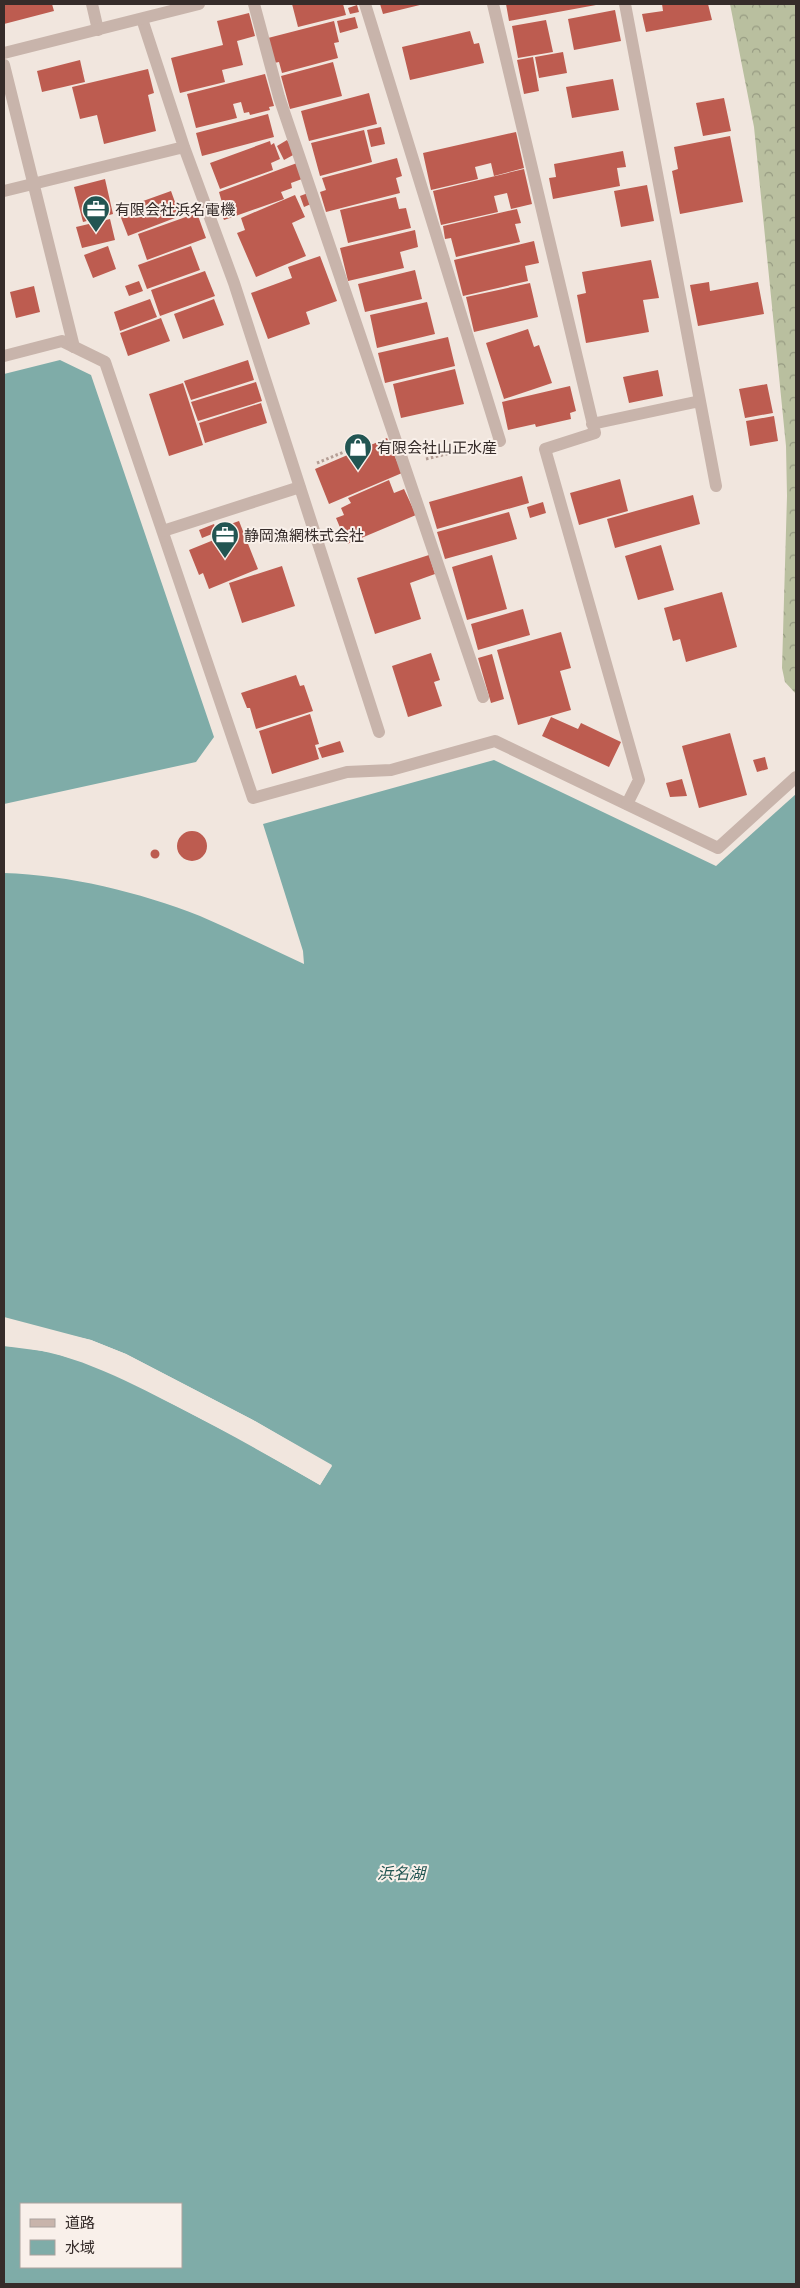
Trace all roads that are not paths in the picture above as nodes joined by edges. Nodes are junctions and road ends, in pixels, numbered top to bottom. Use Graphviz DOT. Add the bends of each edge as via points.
graph roads {
  1 [pos="92,4"];
  2 [pos="199,4"];
  3 [pos="254,4"];
  4 [pos="364,4"];
  5 [pos="493,4"];
  6 [pos="625,4"];
  7 [pos="142,19"];
  8 [pos="98,30"];
  9 [pos="4,54"];
  10 [pos="4,65"];
  11 [pos="184,147"];
  12 [pos="33,184"];
  13 [pos="4,191"];
  14 [pos="74,347"];
  15 [pos="4,356"];
  16 [pos="700,401"];
  17 [pos="592,424"];
  18 [pos="500,441"];
  19 [pos="716,486"];
  20 [pos="300,487"];
  21 [pos="163,531"];
  22 [pos="483,697"];
  23 [pos="379,732"];
  24 [pos="796,777"];
  25 [pos="627,804"];
  1 -- 8 [label="street"];
  2 -- 7 [label="street"];
  3 -- 22 [label="street" via="279,97"];
  4 -- 18 [label="street"];
  5 -- 17 [label="street"];
  6 -- 16 [label="street"];
  7 -- 8 [label="street"];
  7 -- 11 [label="street"];
  8 -- 9 [label="street"];
  10 -- 12 [label="street"];
  11 -- 12 [label="street"];
  11 -- 20 [label="street" via="234,282"];
  12 -- 13 [label="street"];
  12 -- 14 [label="street"];
  14 -- 15 [label="street" via="62,341"];
  14 -- 21 [label="street" via="105,362"];
  16 -- 17 [label="street"];
  16 -- 19 [label="street"];
  17 -- 25 [label="street" via="595,432 545,449 639,780"];
  20 -- 21 [label="street"];
  20 -- 23 [label="street"];
  21 -- 25 [label="street" via="253,798 347,772 391,770 495,742"];
  24 -- 25 [label="street" via="718,848"];
}
